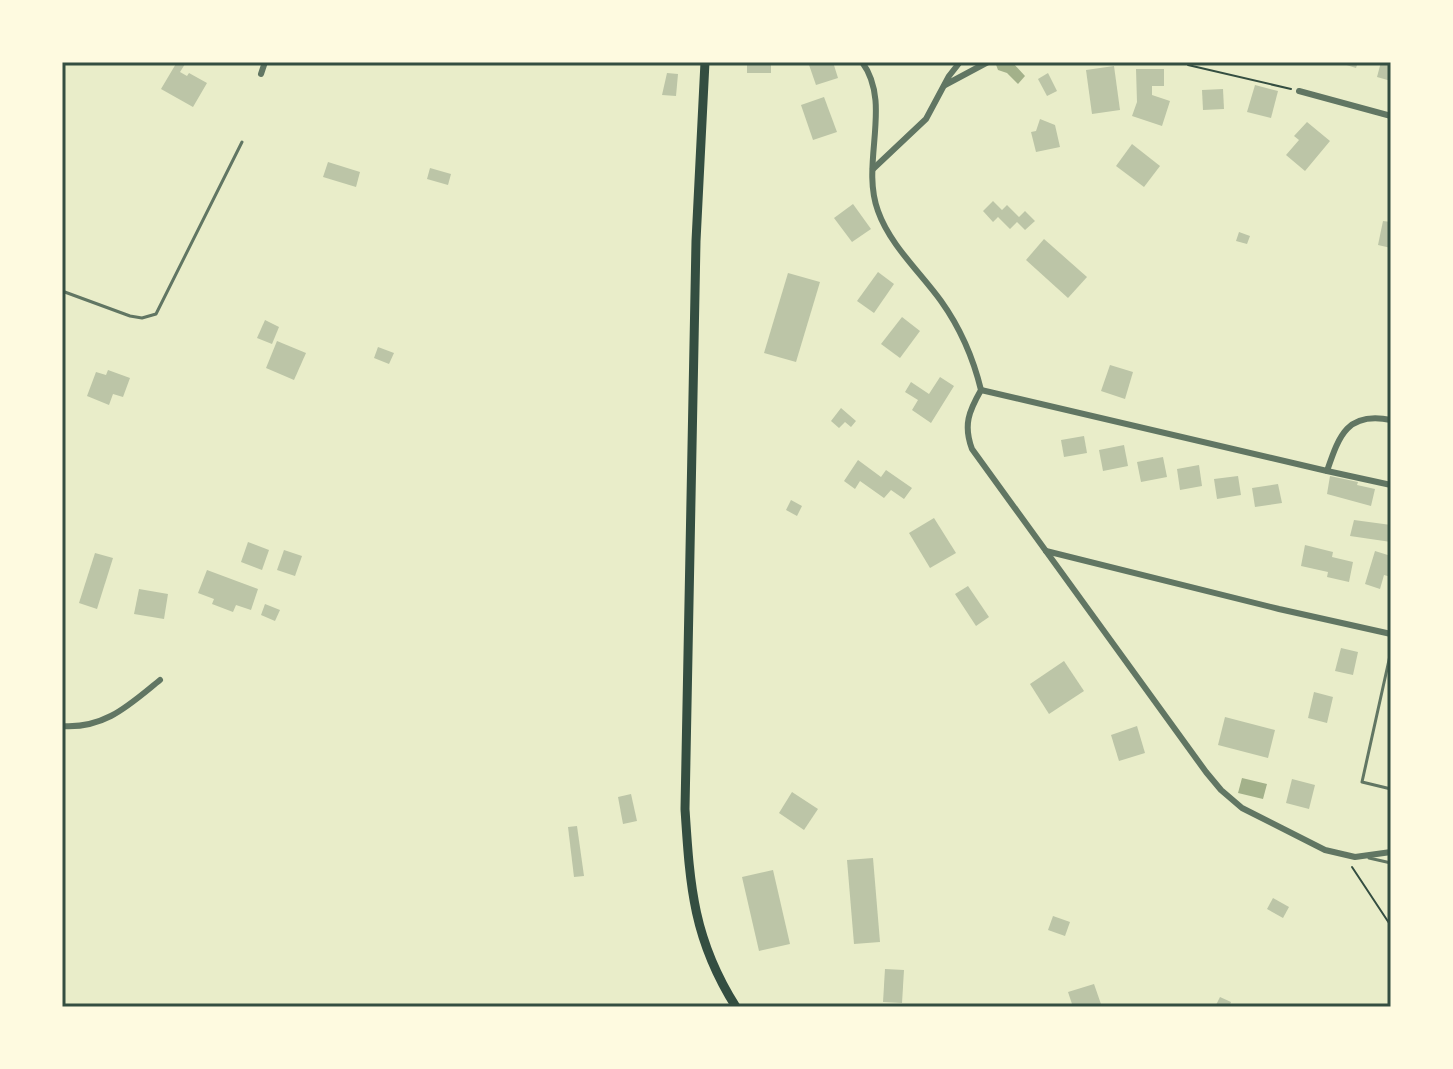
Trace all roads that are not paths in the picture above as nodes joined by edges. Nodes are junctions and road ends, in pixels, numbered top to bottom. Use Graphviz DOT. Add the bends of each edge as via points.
graph roads {
  1 [pos="265,62"];
  2 [pos="705,62"];
  3 [pos="862,62"];
  4 [pos="960,62"];
  5 [pos="988,62"];
  6 [pos="261,74"];
  7 [pos="943,86"];
  8 [pos="1299,91"];
  9 [pos="1391,116"];
  10 [pos="242,142"];
  11 [pos="872,170"];
  12 [pos="62,291"];
  13 [pos="981,390"];
  14 [pos="1391,420"];
  15 [pos="1327,471"];
  16 [pos="1391,485"];
  17 [pos="1046,551"];
  18 [pos="1391,634"];
  19 [pos="1391,651"];
  20 [pos="160,680"];
  21 [pos="62,726"];
  22 [pos="1391,789"];
  23 [pos="1391,852"];
  24 [pos="1365,857"];
  25 [pos="1391,863"];
  26 [pos="736,1007"];
  1 -- 6 [label="street"];
  2 -- 26 [label="main road" via="696,241 685,809 701,934 713,969"];
  3 -- 11 [label="street" via="876,95"];
  4 -- 7 [label="street"];
  5 -- 7 [label="street"];
  7 -- 11 [label="street" via="926,119"];
  8 -- 9 [label="street"];
  10 -- 12 [label="lane" via="156,314 130,316"];
  11 -- 13 [label="street" via="884,224 954,320"];
  13 -- 15 [label="street"];
  13 -- 17 [label="street" via="967,419 972,449"];
  14 -- 15 [label="street" via="1372,417 1349,426"];
  15 -- 16 [label="street"];
  17 -- 18 [label="street"];
  17 -- 24 [label="street" via="1221,790 1261,819 1325,850"];
  19 -- 22 [label="lane" via="1362,782"];
  20 -- 21 [label="street" via="110,718"];
  23 -- 24 [label="street"];
  24 -- 25 [label="lane"];
}
